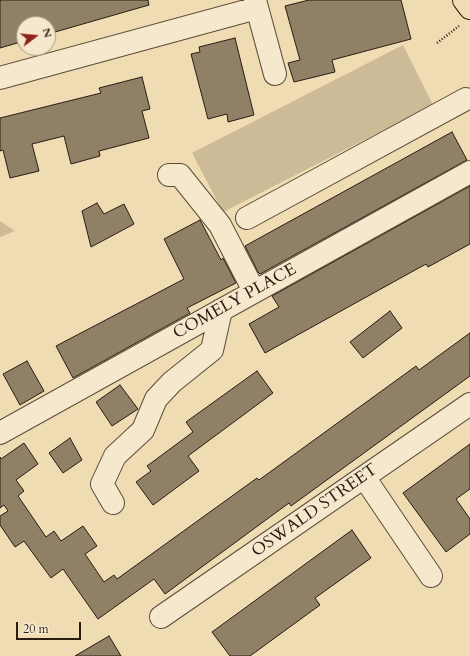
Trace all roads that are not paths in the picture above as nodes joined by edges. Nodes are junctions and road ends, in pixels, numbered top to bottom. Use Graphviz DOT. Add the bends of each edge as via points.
graph roads {
  1 [pos="464,0"];
  2 [pos="256,4"];
  3 [pos="467,15"];
  4 [pos="275,74"];
  5 [pos="0,78"];
  6 [pos="466,99"];
  7 [pos="470,172"];
  8 [pos="169,175"];
  9 [pos="247,218"];
  10 [pos="254,291"];
  11 [pos="221,310"];
  12 [pos="470,404"];
  13 [pos="0,432"];
  14 [pos="364,477"];
  15 [pos="113,503"];
  16 [pos="431,576"];
  17 [pos="161,617"];
  1 -- 3 [label="main road"];
  2 -- 4 [label="street"];
  2 -- 5 [label="street"];
  6 -- 9 [label="street"];
  7 -- 10 [label="street, COMELY PLACE"];
  8 -- 10 [label="street" via="180,175 220,225"];
  10 -- 11 [label="street, COMELY PLACE"];
  11 -- 13 [label="street, COMELY PLACE"];
  11 -- 15 [label="street" via="212,350 172,382 156,399 143,430 115,456 102,484"];
  12 -- 14 [label="street, OSWALD STREET"];
  14 -- 16 [label="street"];
  14 -- 17 [label="street, OSWALD STREET"];
}
